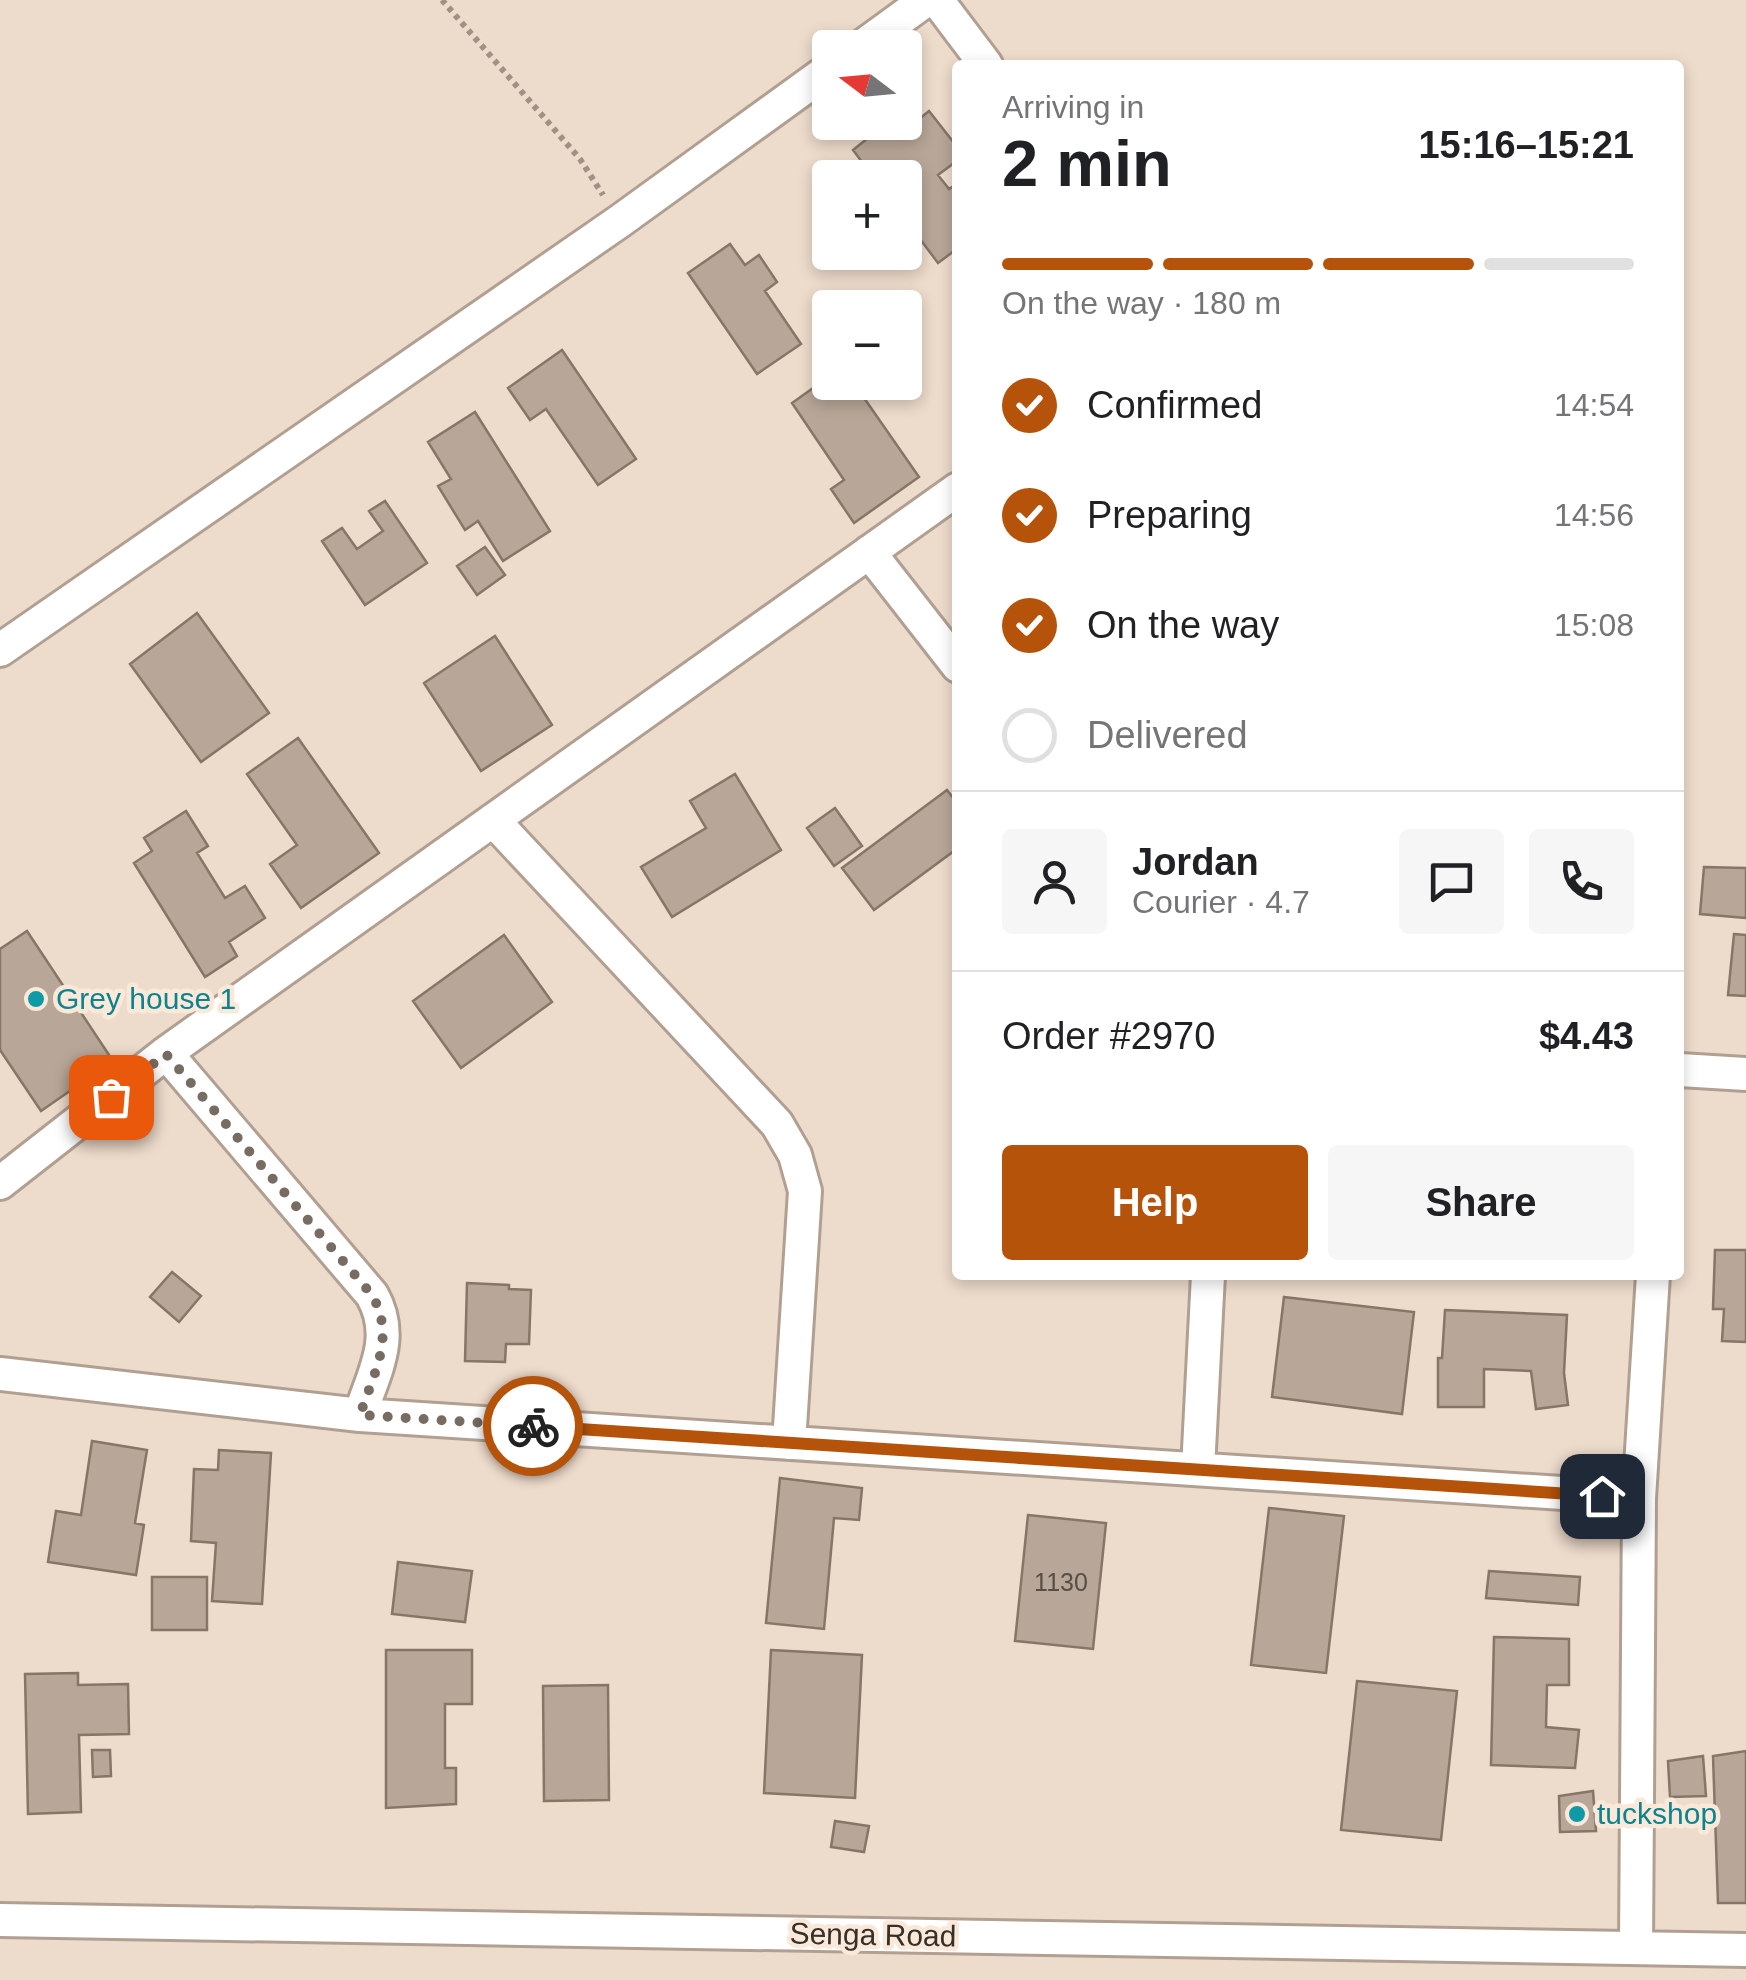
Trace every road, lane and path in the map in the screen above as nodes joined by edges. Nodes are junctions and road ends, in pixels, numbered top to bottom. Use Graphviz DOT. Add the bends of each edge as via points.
graph roads {
  1 [pos="442,0"];
  2 [pos="926,0"];
  3 [pos="937,0"];
  4 [pos="885,30"];
  5 [pos="982,60"];
  6 [pos="812,82"];
  7 [pos="620,221"];
  8 [pos="952,492"];
  9 [pos="869,552"];
  10 [pos="0,650"];
  11 [pos="952,658"];
  12 [pos="493,820"];
  13 [pos="166,1054"];
  14 [pos="1684,1070"];
  15 [pos="1746,1074"];
  16 [pos="0,1183"];
  17 [pos="1208,1280"];
  18 [pos="1653,1280"];
  19 [pos="0,1374"];
  20 [pos="360,1415"];
  21 [pos="788,1442"];
  22 [pos="1198,1470"];
  23 [pos="1638,1498"];
  24 [pos="0,1920"];
  25 [pos="1636,1948"];
  26 [pos="1746,1950"];
  1 -- 7 [label="path" via="580,160"];
  2 -- 4 [label="street"];
  3 -- 5 [label="street"];
  6 -- 7 [label="street"];
  7 -- 10 [label="street"];
  8 -- 9 [label="street"];
  9 -- 11 [label="street"];
  9 -- 12 [label="street"];
  12 -- 13 [label="street"];
  12 -- 21 [label="street" via="777,1124 795,1155 805,1191"];
  13 -- 16 [label="street"];
  13 -- 20 [label="street" via="382,1313 386,1335"];
  14 -- 15 [label="street"];
  17 -- 22 [label="street"];
  18 -- 23 [label="street"];
  19 -- 20 [label="street"];
  20 -- 21 [label="street"];
  21 -- 22 [label="street"];
  22 -- 23 [label="street"];
  23 -- 25 [label="street"];
  24 -- 25 [label="street, Senga Road"];
  25 -- 26 [label="street, Senga Road"];
}
